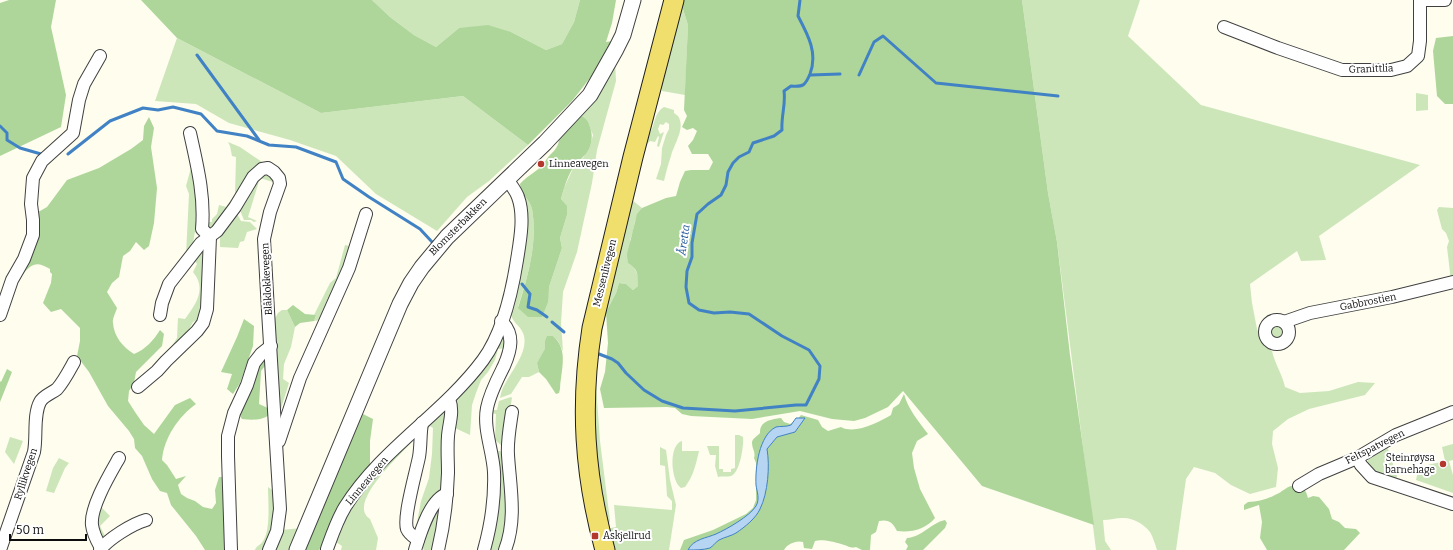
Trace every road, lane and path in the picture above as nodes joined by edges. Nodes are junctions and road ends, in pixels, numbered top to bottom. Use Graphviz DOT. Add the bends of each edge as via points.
graph roads {
  1 [pos="633,0"];
  2 [pos="674,0"];
  3 [pos="1420,0"];
  4 [pos="1425,0"];
  5 [pos="1445,0"];
  6 [pos="1224,26"];
  7 [pos="100,56"];
  8 [pos="190,133"];
  9 [pos="507,179"];
  10 [pos="366,214"];
  11 [pos="210,237"];
  12 [pos="1453,282"];
  13 [pos="0,315"];
  14 [pos="160,315"];
  15 [pos="502,321"];
  16 [pos="1284,322"];
  17 [pos="271,346"];
  18 [pos="74,362"];
  19 [pos="138,387"];
  20 [pos="449,399"];
  21 [pos="512,412"];
  22 [pos="1453,412"];
  23 [pos="422,423"];
  24 [pos="489,441"];
  25 [pos="277,446"];
  26 [pos="508,454"];
  27 [pos="119,458"];
  28 [pos="1357,458"];
  29 [pos="1299,486"];
  30 [pos="447,494"];
  31 [pos="1453,504"];
  32 [pos="146,520"];
  33 [pos="416,545"];
  34 [pos="100,549"];
  35 [pos="327,549"];
  36 [pos="0,550"];
  37 [pos="231,550"];
  38 [pos="269,550"];
  39 [pos="297,550"];
  40 [pos="438,550"];
  41 [pos="484,550"];
  42 [pos="505,550"];
  43 [pos="605,550"];
  1 -- 9 [label="street, Blomsterbakken" via="623,35 590,95"];
  2 -- 43 [label="main road, Messenlivegen" via="633,157 592,328 588,358 584,395 586,442 591,491"];
  3 -- 6 [label="street, Granittlia" via="1418,56 1407,66 1391,70 1342,70"];
  4 -- 5 [label="street"];
  7 -- 13 [label="street" via="84,84 73,133 42,161 33,178 33,235 12,280"];
  8 -- 11 [label="street" via="202,190 202,229"];
  9 -- 15 [label="street, Linneavegen" via="518,198 521,220 513,284"];
  9 -- 39 [label="street, Blomsterbakken" via="447,237 422,266 411,284 400,304"];
  10 -- 25 [label="street, Blåklokkevegen" via="349,268 300,378"];
  11 -- 14 [label="street, Blåklokkevegen" via="201,243 169,284"];
  11 -- 17 [label="street, Blåklokkevegen" via="236,207 257,172 268,168 274,172 280,184 264,239"];
  11 -- 19 [label="street" via="208,309 203,323 158,371"];
  12 -- 16 [label="street, Gabbrostien" via="1310,313"];
  15 -- 20 [label="street, Linneavegen" via="484,359"];
  15 -- 24 [label="street" via="509,332 511,345 487,409"];
  17 -- 25 [label="street, Blåklokkevegen"];
  17 -- 37 [label="street" via="254,363 234,413 228,436"];
  18 -- 36 [label="street, Ryllikvegen" via="61,384 39,403 34,452"];
  20 -- 23 [label="street, Linneavegen"];
  20 -- 30 [label="street" via="452,414 448,435"];
  21 -- 26 [label="street"];
  22 -- 28 [label="street, Feltspatvegen" via="1396,435"];
  23 -- 33 [label="street" via="407,518 407,528"];
  23 -- 35 [label="street, Linneavegen" via="357,489 344,508"];
  24 -- 26 [label="street"];
  24 -- 41 [label="street" via="494,486 491,521"];
  25 -- 38 [label="street, Blåklokkevegen" via="280,519"];
  26 -- 42 [label="street" via="513,508"];
  27 -- 34 [label="street" via="101,490 92,518 94,536"];
  28 -- 29 [label="street, Feltspatvegen" via="1319,474"];
  28 -- 31 [label="street" via="1372,477"];
  30 -- 33 [label="street" via="434,503"];
  30 -- 40 [label="street" via="444,526"];
  32 -- 34 [label="street" via="132,526"];
}
